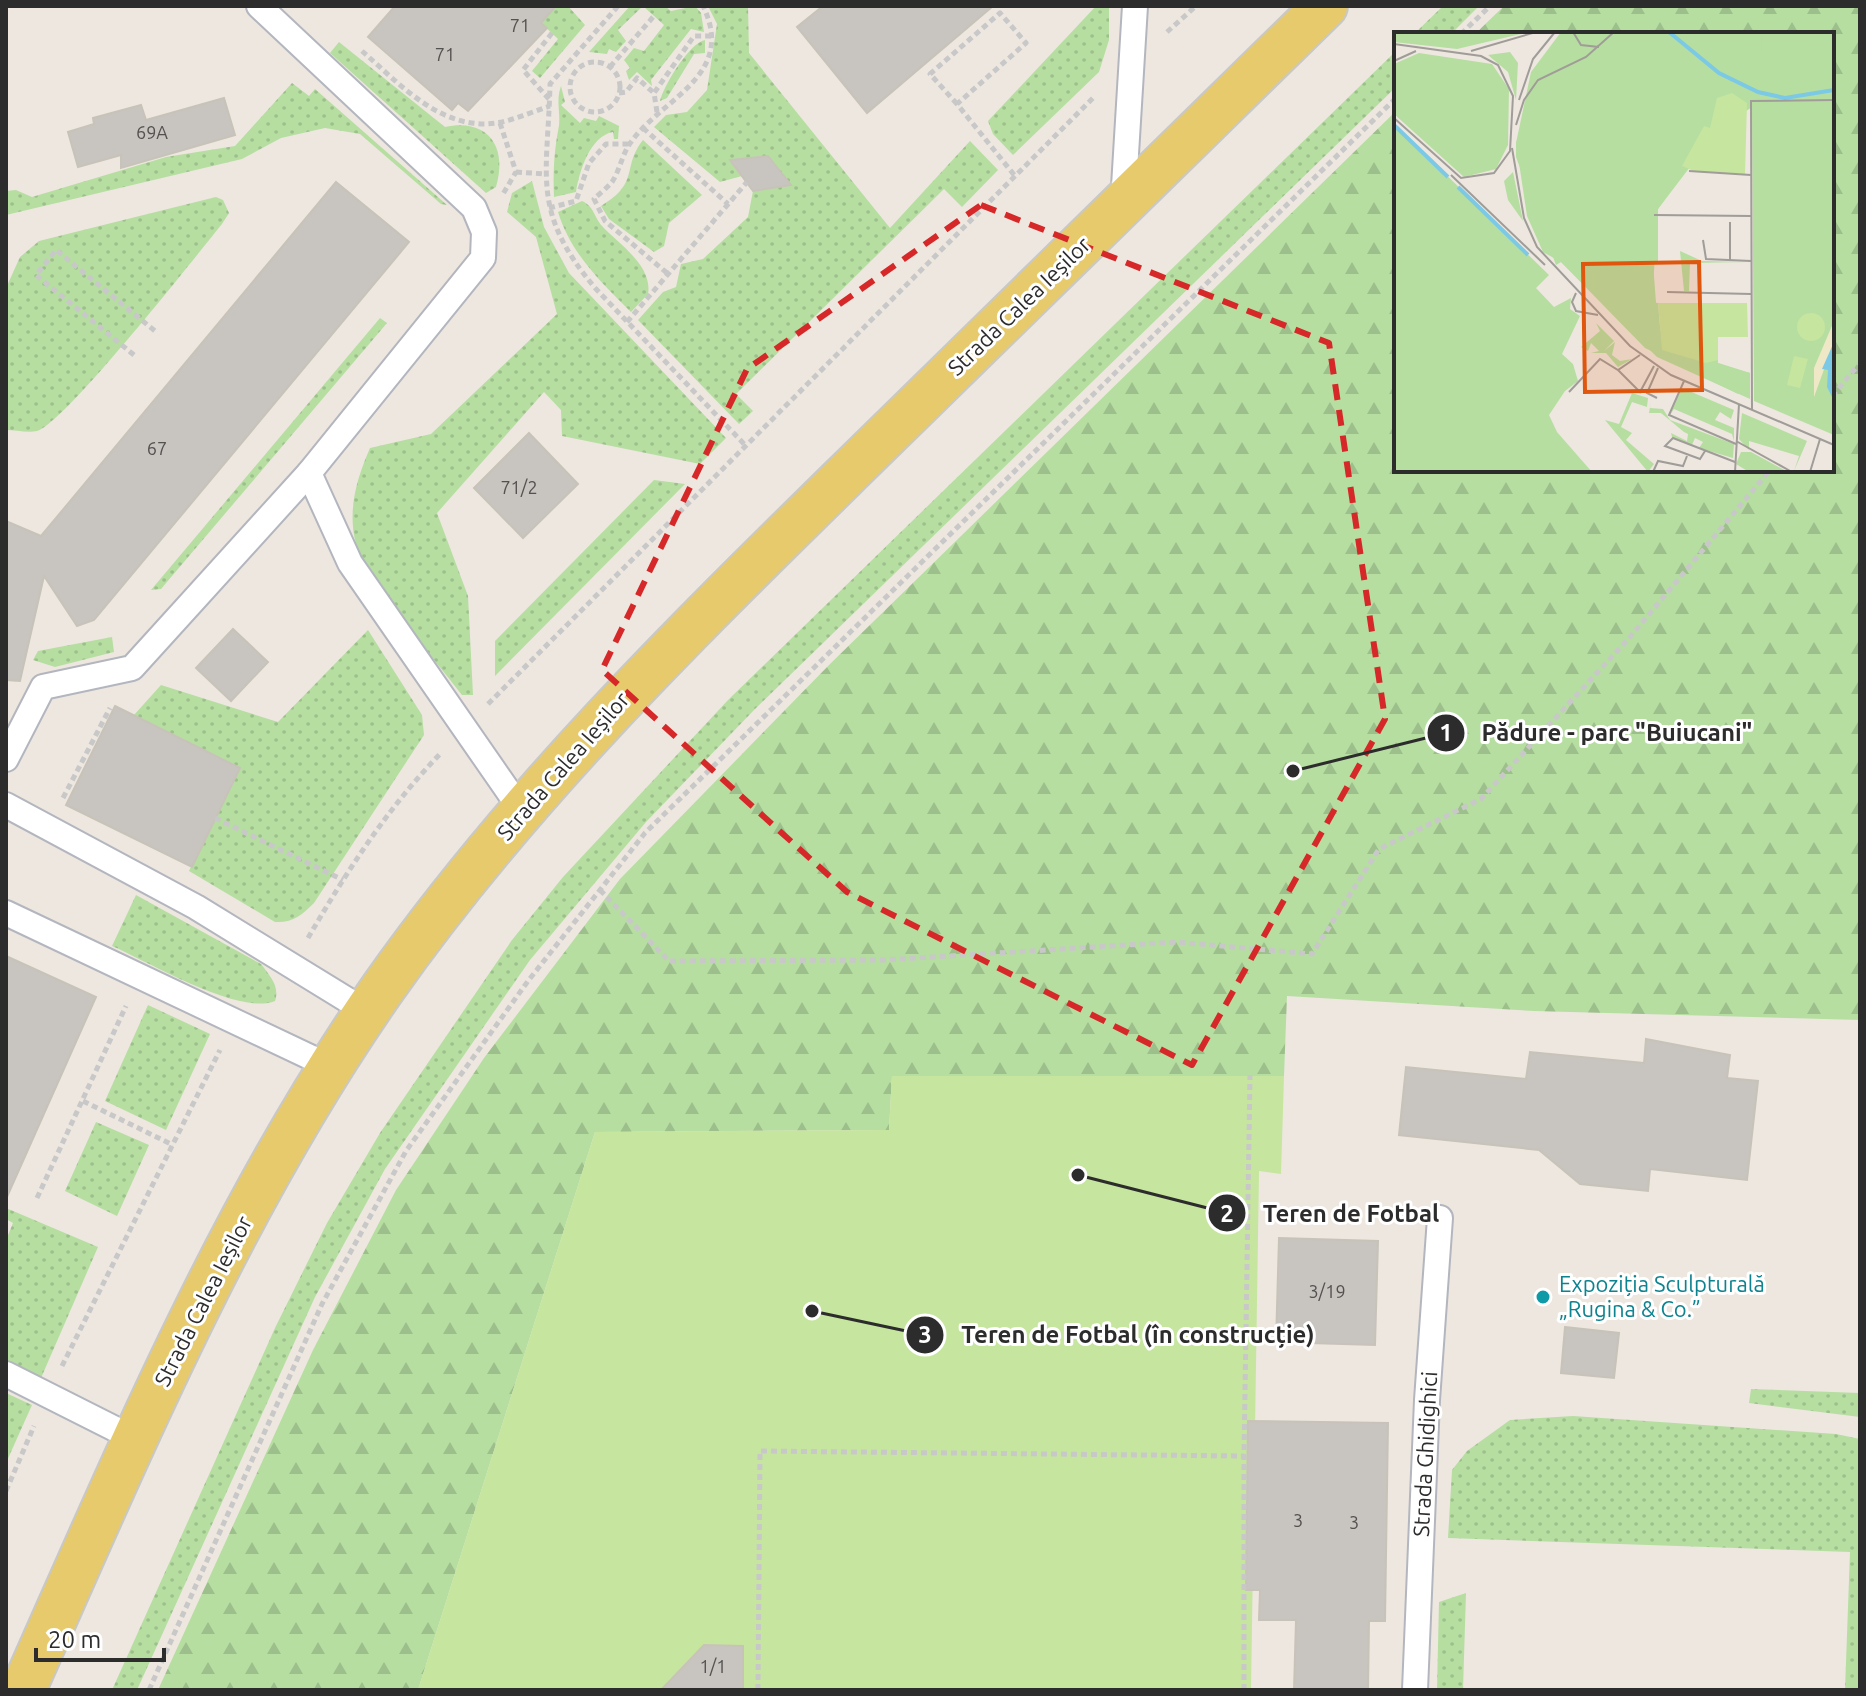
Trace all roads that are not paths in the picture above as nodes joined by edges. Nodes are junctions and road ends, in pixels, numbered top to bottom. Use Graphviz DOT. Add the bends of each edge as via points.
graph roads {
  1 [pos="259,6"];
  2 [pos="1135,6"];
  3 [pos="1325,6"];
  4 [pos="1123,204"];
  5 [pos="309,473"];
  6 [pos="6,759"];
  7 [pos="6,805"];
  8 [pos="522,811"];
  9 [pos="6,913"];
  10 [pos="367,1012"];
  11 [pos="331,1067"];
  12 [pos="1440,1218"];
  13 [pos="6,1374"];
  14 [pos="135,1439"];
  15 [pos="23,1690"];
  16 [pos="1415,1690"];
  1 -- 5 [label="lane" via="481,218 483,258"];
  2 -- 4 [label="lane"];
  3 -- 4 [label="main road, Strada Calea Ieșilor"];
  4 -- 8 [label="main road, Strada Calea Ieșilor" via="654,662"];
  5 -- 6 [label="lane" via="132,668 43,687"];
  5 -- 8 [label="lane" via="350,563"];
  7 -- 10 [label="lane" via="196,907"];
  8 -- 10 [label="main road, Strada Calea Ieșilor" via="449,897"];
  9 -- 11 [label="lane"];
  10 -- 11 [label="main road, Strada Calea Ieșilor"];
  11 -- 14 [label="main road, Strada Calea Ieșilor" via="227,1247"];
  12 -- 16 [label="lane, Strada Ghidighici"];
  13 -- 14 [label="lane"];
  14 -- 15 [label="main road, Strada Calea Ieșilor"];
}
